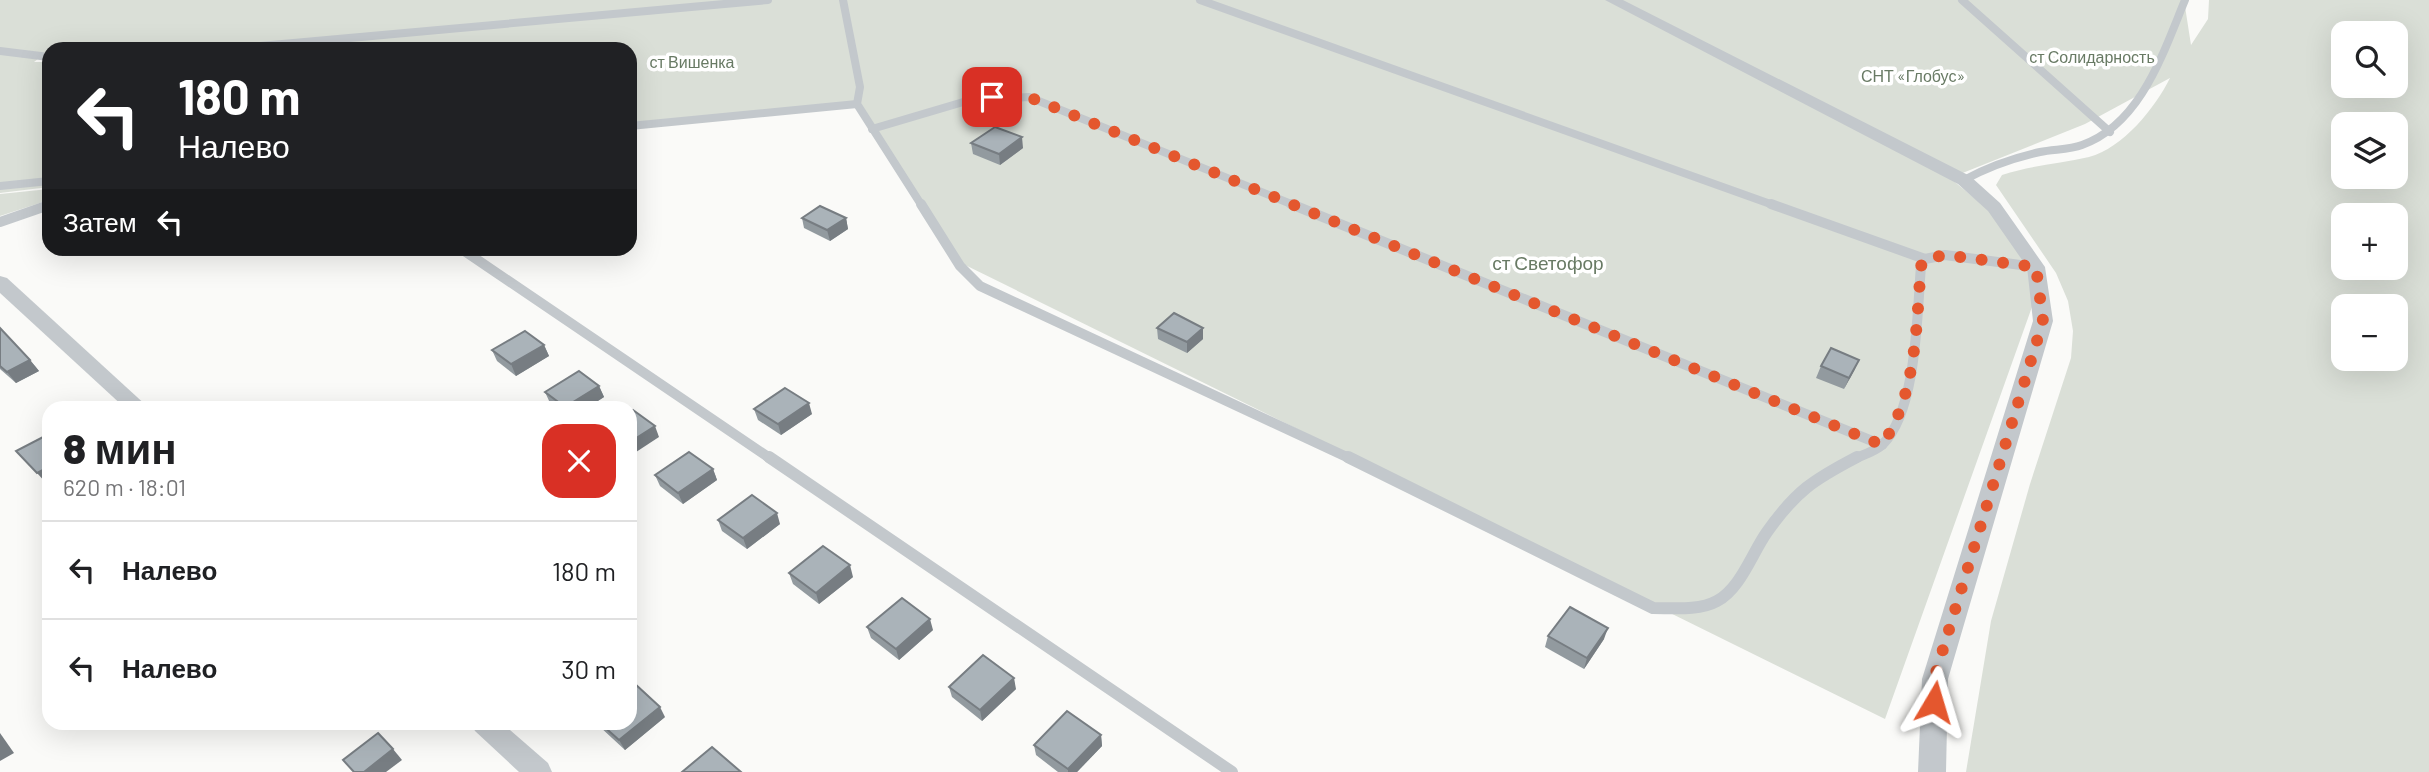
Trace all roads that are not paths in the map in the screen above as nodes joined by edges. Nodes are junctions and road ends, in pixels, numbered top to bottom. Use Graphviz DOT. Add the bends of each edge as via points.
graph roads {
  1 [pos="768,0"];
  2 [pos="843,0"];
  3 [pos="1200,0"];
  4 [pos="1612,0"];
  5 [pos="1962,0"];
  6 [pos="2185,0"];
  7 [pos="305,42"];
  8 [pos="0,51"];
  9 [pos="42,56"];
  10 [pos="857,104"];
  11 [pos="637,125"];
  12 [pos="872,129"];
  13 [pos="2110,132"];
  14 [pos="1964,180"];
  15 [pos="42,182"];
  16 [pos="0,186"];
  17 [pos="42,207"];
  18 [pos="0,222"];
  19 [pos="472,256"];
  20 [pos="1925,259"];
  21 [pos="2036,267"];
  22 [pos="0,282"];
  23 [pos="130,401"];
  24 [pos="1882,445"];
  25 [pos="492,730"];
  26 [pos="538,772"];
  27 [pos="1232,772"];
  28 [pos="1932,772"];
  1 -- 7 [label="lane"];
  2 -- 10 [label="lane" via="860,87"];
  3 -- 20 [label="lane"];
  4 -- 14 [label="street"];
  5 -- 13 [label="lane"];
  6 -- 13 [label="lane" via="2146,90"];
  8 -- 9 [label="lane"];
  10 -- 11 [label="lane"];
  10 -- 12 [label="lane"];
  12 -- 24 [label="lane" via="975,99 1010,94 1029,97"];
  12 -- 24 [label="lane" via="960,266 980,286 1284,426 1653,608 1699,607 1718,601 1791,501 1813,480"];
  13 -- 14 [label="lane" via="2081,145 2011,158"];
  14 -- 21 [label="street" via="1994,207"];
  15 -- 16 [label="lane"];
  17 -- 18 [label="lane"];
  19 -- 27 [label="lane"];
  20 -- 21 [label="lane" via="1945,255"];
  20 -- 24 [label="lane" via="1912,375 1895,426"];
  21 -- 28 [label="street" via="2043,321 1934,679"];
  22 -- 23 [label="street"];
  25 -- 26 [label="street"];
}
